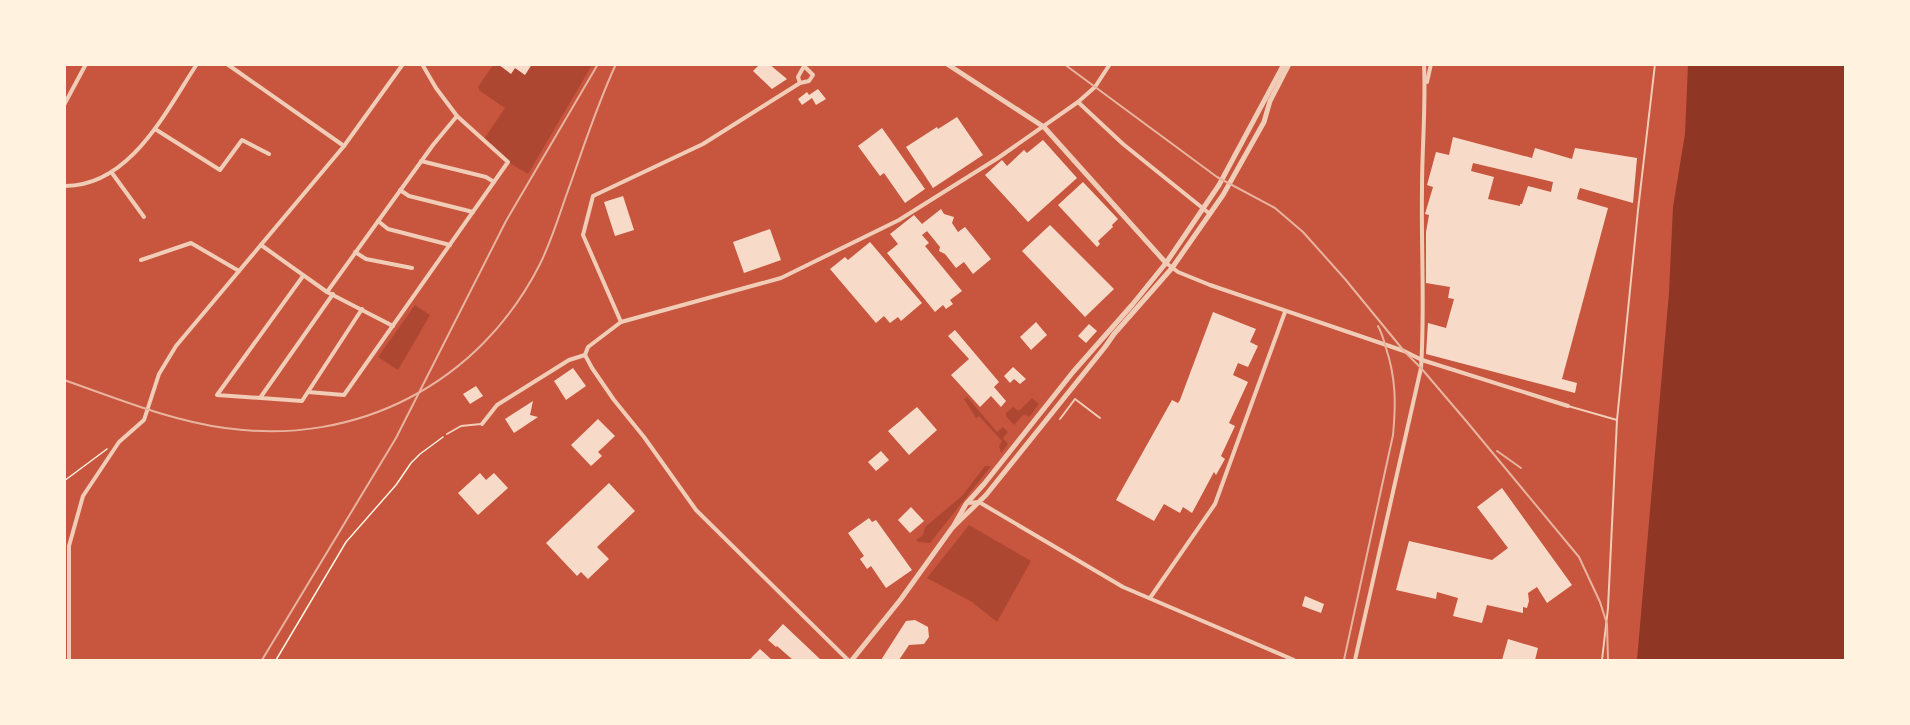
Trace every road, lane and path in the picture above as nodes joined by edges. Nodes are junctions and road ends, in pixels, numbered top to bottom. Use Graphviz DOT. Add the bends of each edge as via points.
graph roads {
  1 [pos="86,64"];
  2 [pos="198,64"];
  3 [pos="227,64"];
  4 [pos="403,64"];
  5 [pos="422,64"];
  6 [pos="947,64"];
  7 [pos="1110,64"];
  8 [pos="1284,64"];
  9 [pos="1291,64"];
  10 [pos="1425,64"];
  11 [pos="1431,64"];
  12 [pos="1655,64"];
  13 [pos="803,65"];
  14 [pos="800,83"];
  15 [pos="1426,89"];
  16 [pos="1078,102"];
  17 [pos="64,105"];
  18 [pos="458,116"];
  19 [pos="1044,127"];
  20 [pos="155,129"];
  21 [pos="344,146"];
  22 [pos="268,154"];
  23 [pos="422,161"];
  24 [pos="112,173"];
  25 [pos="494,182"];
  26 [pos="64,186"];
  27 [pos="400,190"];
  28 [pos="1203,209"];
  29 [pos="473,212"];
  30 [pos="1210,214"];
  31 [pos="144,217"];
  32 [pos="378,221"];
  33 [pos="261,245"];
  34 [pos="450,245"];
  35 [pos="355,252"];
  36 [pos="141,260"];
  37 [pos="1166,263"];
  38 [pos="412,268"];
  39 [pos="1172,268"];
  40 [pos="239,271"];
  41 [pos="303,276"];
  42 [pos="327,291"];
  43 [pos="333,294"];
  44 [pos="362,309"];
  45 [pos="1285,312"];
  46 [pos="621,322"];
  47 [pos="393,326"];
  48 [pos="585,355"];
  49 [pos="1422,360"];
  50 [pos="308,393"];
  51 [pos="260,398"];
  52 [pos="1568,406"];
  53 [pos="1100,418"];
  54 [pos="1060,419"];
  55 [pos="1617,420"];
  56 [pos="482,424"];
  57 [pos="447,434"];
  58 [pos="109,448"];
  59 [pos="64,481"];
  60 [pos="981,488"];
  61 [pos="979,502"];
  62 [pos="966,504"];
  63 [pos="952,528"];
  64 [pos="67,545"];
  65 [pos="1150,598"];
  66 [pos="69,660"];
  67 [pos="276,660"];
  68 [pos="850,660"];
  69 [pos="1294,660"];
  70 [pos="1355,660"];
  71 [pos="1602,660"];
  1 -- 17 [label="street"];
  2 -- 20 [label="street"];
  3 -- 21 [label="street"];
  4 -- 21 [label="street"];
  5 -- 18 [label="street"];
  6 -- 19 [label="street"];
  7 -- 16 [label="street" via="1095,87"];
  8 -- 28 [label="street"];
  9 -- 30 [label="street" via="1234,177"];
  10 -- 15 [label="street"];
  11 -- 15 [label="street"];
  12 -- 55 [label="lane"];
  13 -- 14 [label="street"];
  13 -- 14 [label="street" via="813,75"];
  14 -- 46 [label="street" via="704,144 593,196 583,235"];
  15 -- 49 [label="street"];
  16 -- 19 [label="street"];
  16 -- 28 [label="street"];
  18 -- 23 [label="street"];
  18 -- 25 [label="street" via="508,162"];
  19 -- 37 [label="street"];
  19 -- 46 [label="street" via="898,220 781,278"];
  20 -- 22 [label="street" via="220,170 242,140"];
  20 -- 24 [label="street"];
  21 -- 33 [label="street"];
  23 -- 25 [label="street"];
  23 -- 27 [label="street"];
  24 -- 26 [label="street"];
  24 -- 31 [label="street"];
  25 -- 29 [label="street"];
  27 -- 29 [label="street" via="409,196"];
  27 -- 32 [label="street"];
  28 -- 30 [label="street"];
  28 -- 37 [label="street"];
  29 -- 34 [label="street"];
  30 -- 39 [label="street"];
  32 -- 34 [label="street" via="388,229"];
  32 -- 35 [label="street"];
  33 -- 40 [label="street"];
  33 -- 41 [label="street"];
  34 -- 47 [label="street"];
  35 -- 38 [label="street" via="366,259"];
  35 -- 42 [label="street"];
  36 -- 40 [label="street" via="191,243"];
  37 -- 39 [label="street"];
  37 -- 60 [label="street"];
  39 -- 45 [label="street"];
  39 -- 61 [label="street"];
  40 -- 64 [label="street" via="176,346 159,374 144,420 119,442 83,496"];
  41 -- 42 [label="street"];
  41 -- 51 [label="street" via="217,395"];
  42 -- 43 [label="street"];
  43 -- 44 [label="street"];
  43 -- 51 [label="street"];
  44 -- 47 [label="street"];
  44 -- 50 [label="street"];
  45 -- 49 [label="street"];
  45 -- 65 [label="street" via="1215,504"];
  46 -- 48 [label="street" via="588,347"];
  47 -- 50 [label="street" via="344,395"];
  48 -- 56 [label="street" via="569,360 497,405"];
  48 -- 68 [label="street" via="696,510"];
  49 -- 52 [label="street"];
  49 -- 70 [label="street"];
  50 -- 51 [label="street" via="302,401"];
  52 -- 55 [label="lane"];
  53 -- 54 [label="lane" via="1075,399"];
  55 -- 71 [label="lane"];
  56 -- 57 [label="lane" via="461,426"];
  57 -- 67 [label="path" via="411,463 346,542"];
  58 -- 59 [label="path"];
  60 -- 61 [label="street"];
  60 -- 62 [label="street"];
  61 -- 62 [label="street"];
  61 -- 63 [label="street"];
  61 -- 65 [label="street"];
  62 -- 63 [label="street"];
  63 -- 68 [label="street" via="901,599"];
  64 -- 66 [label="street"];
  65 -- 69 [label="street"];
}
